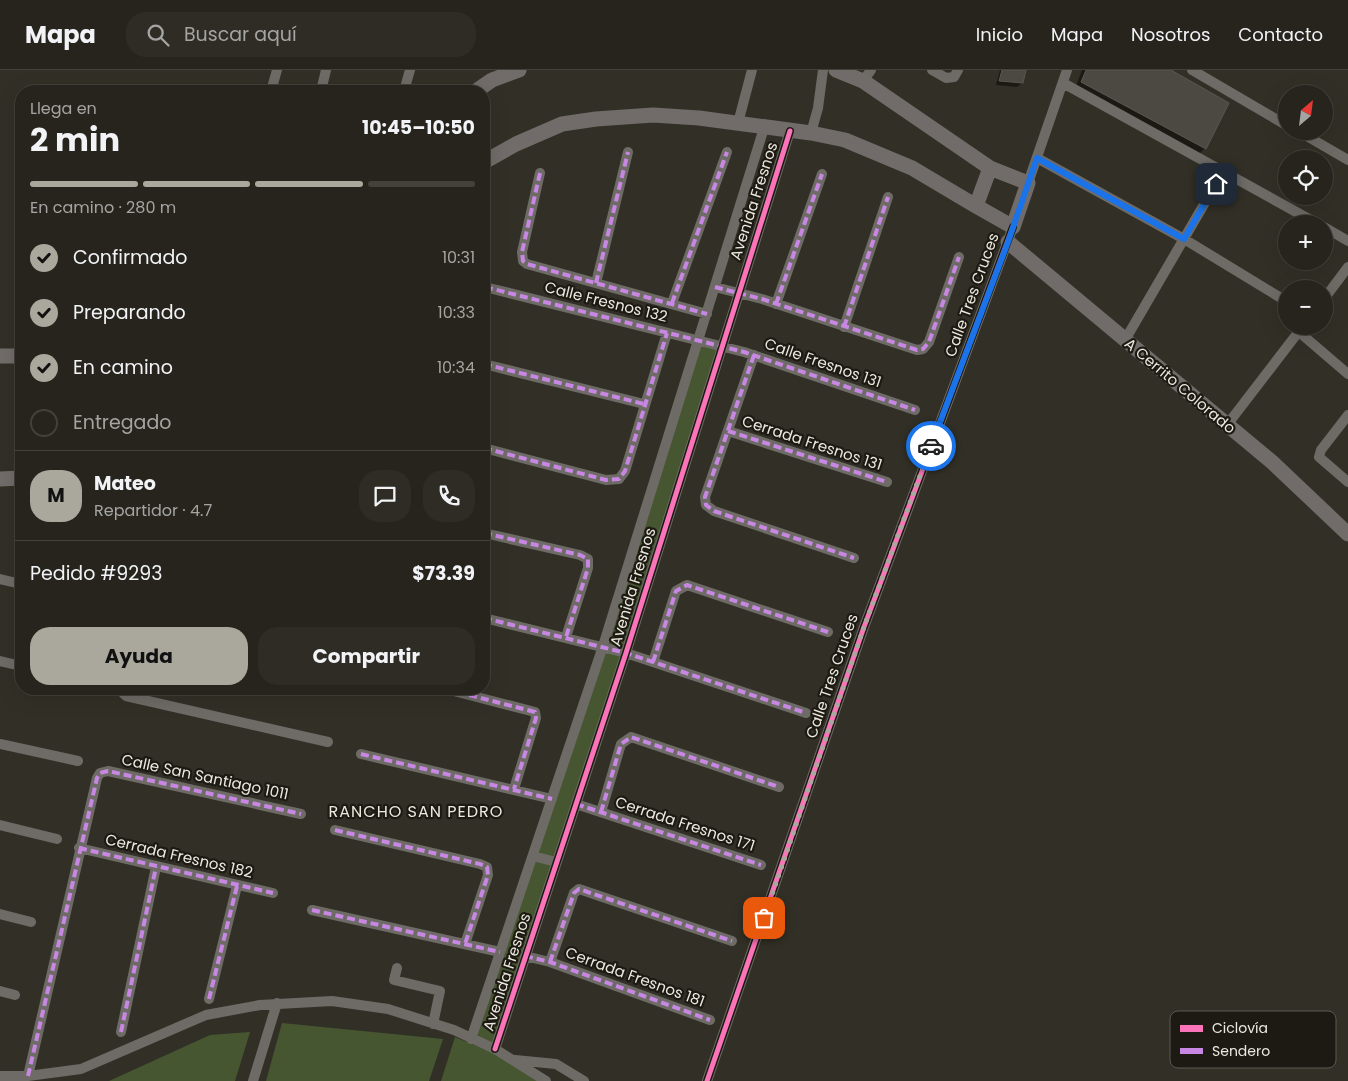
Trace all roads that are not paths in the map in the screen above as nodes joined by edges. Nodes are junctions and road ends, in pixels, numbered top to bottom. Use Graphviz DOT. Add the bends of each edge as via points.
graph roads {
  1 [pos="277,70"];
  2 [pos="326,70"];
  3 [pos="410,70"];
  4 [pos="519,70"];
  5 [pos="752,70"];
  6 [pos="824,70"];
  7 [pos="836,70"];
  8 [pos="932,70"];
  9 [pos="958,70"];
  10 [pos="1067,70"];
  11 [pos="1192,70"];
  12 [pos="490,75"];
  13 [pos="867,76"];
  14 [pos="1063,83"];
  15 [pos="273,85"];
  16 [pos="322,85"];
  17 [pos="406,85"];
  18 [pos="481,85"];
  19 [pos="1278,120"];
  20 [pos="738,123"];
  21 [pos="764,128"];
  22 [pos="790,132"];
  23 [pos="812,133"];
  24 [pos="1314,140"];
  25 [pos="628,152"];
  26 [pos="727,152"];
  27 [pos="1037,158"];
  28 [pos="490,159"];
  29 [pos="1348,160"];
  30 [pos="990,168"];
  31 [pos="1224,170"];
  32 [pos="540,173"];
  33 [pos="822,174"];
  34 [pos="1028,183"];
  35 [pos="888,197"];
  36 [pos="976,206"];
  37 [pos="1302,215"];
  38 [pos="1013,227"];
  39 [pos="1333,232"];
  40 [pos="1184,239"];
  41 [pos="1348,241"];
  42 [pos="1008,242"];
  43 [pos="960,257"];
  44 [pos="1348,267"];
  45 [pos="596,283"];
  46 [pos="715,287"];
  47 [pos="1333,287"];
  48 [pos="490,289"];
  49 [pos="738,293"];
  50 [pos="1278,296"];
  51 [pos="672,303"];
  52 [pos="776,304"];
  53 [pos="707,314"];
  54 [pos="844,327"];
  55 [pos="667,333"];
  56 [pos="1296,335"];
  57 [pos="1307,335"];
  58 [pos="698,340"];
  59 [pos="1125,340"];
  60 [pos="721,346"];
  61 [pos="754,355"];
  62 [pos="0,356"];
  63 [pos="15,356"];
  64 [pos="490,366"];
  65 [pos="1348,374"];
  66 [pos="644,404"];
  67 [pos="915,410"];
  68 [pos="1348,415"];
  69 [pos="1227,425"];
  70 [pos="728,431"];
  71 [pos="490,450"];
  72 [pos="15,478"];
  73 [pos="0,479"];
  74 [pos="887,482"];
  75 [pos="1348,482"];
  76 [pos="490,534"];
  77 [pos="1348,534"];
  78 [pos="854,558"];
  79 [pos="0,579"];
  80 [pos="15,583"];
  81 [pos="490,619"];
  82 [pos="828,632"];
  83 [pos="566,637"];
  84 [pos="603,646"];
  85 [pos="626,653"];
  86 [pos="0,661"];
  87 [pos="653,662"];
  88 [pos="15,665"];
  89 [pos="125,695"];
  90 [pos="469,695"];
  91 [pos="806,713"];
  92 [pos="328,742"];
  93 [pos="0,744"];
  94 [pos="361,754"];
  95 [pos="78,762"];
  96 [pos="779,787"];
  97 [pos="514,789"];
  98 [pos="552,798"];
  99 [pos="576,804"];
  100 [pos="601,812"];
  101 [pos="301,814"];
  102 [pos="0,825"];
  103 [pos="335,830"];
  104 [pos="57,839"];
  105 [pos="79,848"];
  106 [pos="533,856"];
  107 [pos="556,862"];
  108 [pos="761,865"];
  109 [pos="156,867"];
  110 [pos="237,886"];
  111 [pos="273,893"];
  112 [pos="312,910"];
  113 [pos="0,914"];
  114 [pos="31,922"];
  115 [pos="732,941"];
  116 [pos="465,944"];
  117 [pos="500,952"];
  118 [pos="525,956"];
  119 [pos="550,962"];
  120 [pos="397,968"];
  121 [pos="394,980"];
  122 [pos="0,991"];
  123 [pos="391,991"];
  124 [pos="15,995"];
  125 [pos="209,999"];
  126 [pos="277,1003"];
  127 [pos="710,1020"];
  128 [pos="433,1024"];
  129 [pos="121,1032"];
  130 [pos="472,1039"];
  131 [pos="495,1049"];
  132 [pos="513,1060"];
  133 [pos="0,1076"];
  134 [pos="28,1076"];
  135 [pos="253,1081"];
  136 [pos="546,1081"];
  137 [pos="584,1081"];
  138 [pos="707,1081"];
  1 -- 15 [label="street"];
  2 -- 16 [label="street"];
  3 -- 17 [label="street"];
  4 -- 12 [label="main road"];
  5 -- 20 [label="street"];
  6 -- 23 [label="street"];
  7 -- 13 [label="main road"];
  8 -- 9 [label="street" via="946,78 954,77"];
  10 -- 14 [label="street"];
  11 -- 19 [label="street"];
  12 -- 18 [label="main road"];
  13 -- 30 [label="main road"];
  14 -- 27 [label="street"];
  14 -- 31 [label="street"];
  20 -- 21 [label="main road"];
  20 -- 28 [label="main road" via="653,115 588,120 562,124"];
  21 -- 22 [label="main road"];
  21 -- 46 [label="street, Avenida Fresnos"];
  22 -- 23 [label="main road"];
  22 -- 49 [label="street, Avenida Fresnos"];
  23 -- 36 [label="main road" via="845,140 885,156"];
  24 -- 29 [label="street"];
  25 -- 45 [label="street"];
  26 -- 51 [label="street"];
  27 -- 34 [label="street"];
  27 -- 40 [label="street"];
  30 -- 34 [label="main road"];
  30 -- 36 [label="main road"];
  31 -- 37 [label="street"];
  31 -- 40 [label="street"];
  32 -- 45 [label="street" via="522,252 524,261"];
  33 -- 52 [label="street"];
  34 -- 38 [label="main road"];
  35 -- 54 [label="street"];
  36 -- 38 [label="main road"];
  38 -- 42 [label="street, Calle Tres Cruces"];
  39 -- 41 [label="street"];
  40 -- 50 [label="street"];
  40 -- 59 [label="street"];
  42 -- 59 [label="main road, A Cerrito Colorado"];
  42 -- 138 [label="street, Calle Tres Cruces" via="864,627"];
  43 -- 54 [label="street" via="930,342 923,349 912,350"];
  44 -- 47 [label="street"];
  45 -- 51 [label="street"];
  46 -- 49 [label="street"];
  46 -- 53 [label="street, Avenida Fresnos"];
  48 -- 55 [label="street, Calle Fresnos 132"];
  49 -- 52 [label="street"];
  49 -- 60 [label="street, Avenida Fresnos"];
  51 -- 53 [label="street"];
  52 -- 54 [label="street"];
  53 -- 58 [label="street, Avenida Fresnos"];
  55 -- 58 [label="street, Calle Fresnos 132"];
  55 -- 66 [label="street"];
  56 -- 69 [label="street"];
  57 -- 65 [label="street"];
  58 -- 60 [label="street, Calle Fresnos 132"];
  58 -- 84 [label="street, Avenida Fresnos"];
  59 -- 69 [label="main road, A Cerrito Colorado"];
  60 -- 61 [label="street, Calle Fresnos 131"];
  60 -- 85 [label="street, Avenida Fresnos"];
  61 -- 67 [label="street, Calle Fresnos 131"];
  61 -- 70 [label="street, Cerrada Fresnos 131"];
  62 -- 63 [label="main road"];
  64 -- 66 [label="street"];
  66 -- 71 [label="street" via="625,471 619,479 612,481"];
  68 -- 75 [label="street" via="1319,457"];
  69 -- 77 [label="main road, A Cerrito Colorado" via="1272,462"];
  70 -- 74 [label="street, Cerrada Fresnos 131"];
  70 -- 78 [label="street, Cerrada Fresnos 131" via="704,497 706,505 714,511"];
  72 -- 73 [label="main road"];
  76 -- 83 [label="street" via="580,555 588,560"];
  79 -- 80 [label="street"];
  81 -- 83 [label="street"];
  82 -- 87 [label="street" via="687,584 676,591"];
  83 -- 84 [label="street"];
  84 -- 85 [label="street"];
  84 -- 98 [label="street, Avenida Fresnos"];
  85 -- 87 [label="street"];
  85 -- 99 [label="street, Avenida Fresnos"];
  86 -- 88 [label="street"];
  87 -- 91 [label="street"];
  89 -- 92 [label="street"];
  90 -- 97 [label="street" via="535,712 536,718"];
  93 -- 95 [label="street"];
  94 -- 97 [label="street"];
  96 -- 100 [label="street, Cerrada Fresnos 171" via="631,737 621,744"];
  97 -- 98 [label="street"];
  98 -- 106 [label="street, Avenida Fresnos"];
  99 -- 100 [label="street, Cerrada Fresnos 171"];
  99 -- 107 [label="street, Avenida Fresnos"];
  100 -- 108 [label="street, Cerrada Fresnos 171"];
  101 -- 105 [label="street, Calle San Santiago 1011" via="103,771 97,778"];
  102 -- 104 [label="street"];
  103 -- 116 [label="street" via="487,867 488,875"];
  105 -- 109 [label="street, Cerrada Fresnos 182"];
  105 -- 134 [label="street"];
  106 -- 107 [label="street"];
  106 -- 117 [label="street, Avenida Fresnos"];
  107 -- 118 [label="street, Avenida Fresnos"];
  109 -- 110 [label="street, Cerrada Fresnos 182"];
  109 -- 129 [label="street"];
  110 -- 111 [label="street, Cerrada Fresnos 182"];
  110 -- 125 [label="street"];
  112 -- 116 [label="street"];
  113 -- 114 [label="street"];
  115 -- 119 [label="street, Cerrada Fresnos 181" via="580,889 572,896"];
  116 -- 117 [label="street"];
  117 -- 130 [label="street, Avenida Fresnos"];
  118 -- 119 [label="street, Cerrada Fresnos 181"];
  118 -- 131 [label="street, Avenida Fresnos"];
  119 -- 127 [label="street, Cerrada Fresnos 181"];
  120 -- 121 [label="street"];
  121 -- 123 [label="street"];
  121 -- 128 [label="street" via="440,992"];
  122 -- 124 [label="street"];
  126 -- 128 [label="street" via="360,1003"];
  126 -- 134 [label="street" via="206,1015 91,1066"];
  126 -- 135 [label="street"];
  128 -- 130 [label="street"];
  130 -- 131 [label="street"];
  131 -- 132 [label="street"];
  132 -- 136 [label="street"];
  132 -- 137 [label="street" via="556,1064"];
  133 -- 134 [label="street"];
}
